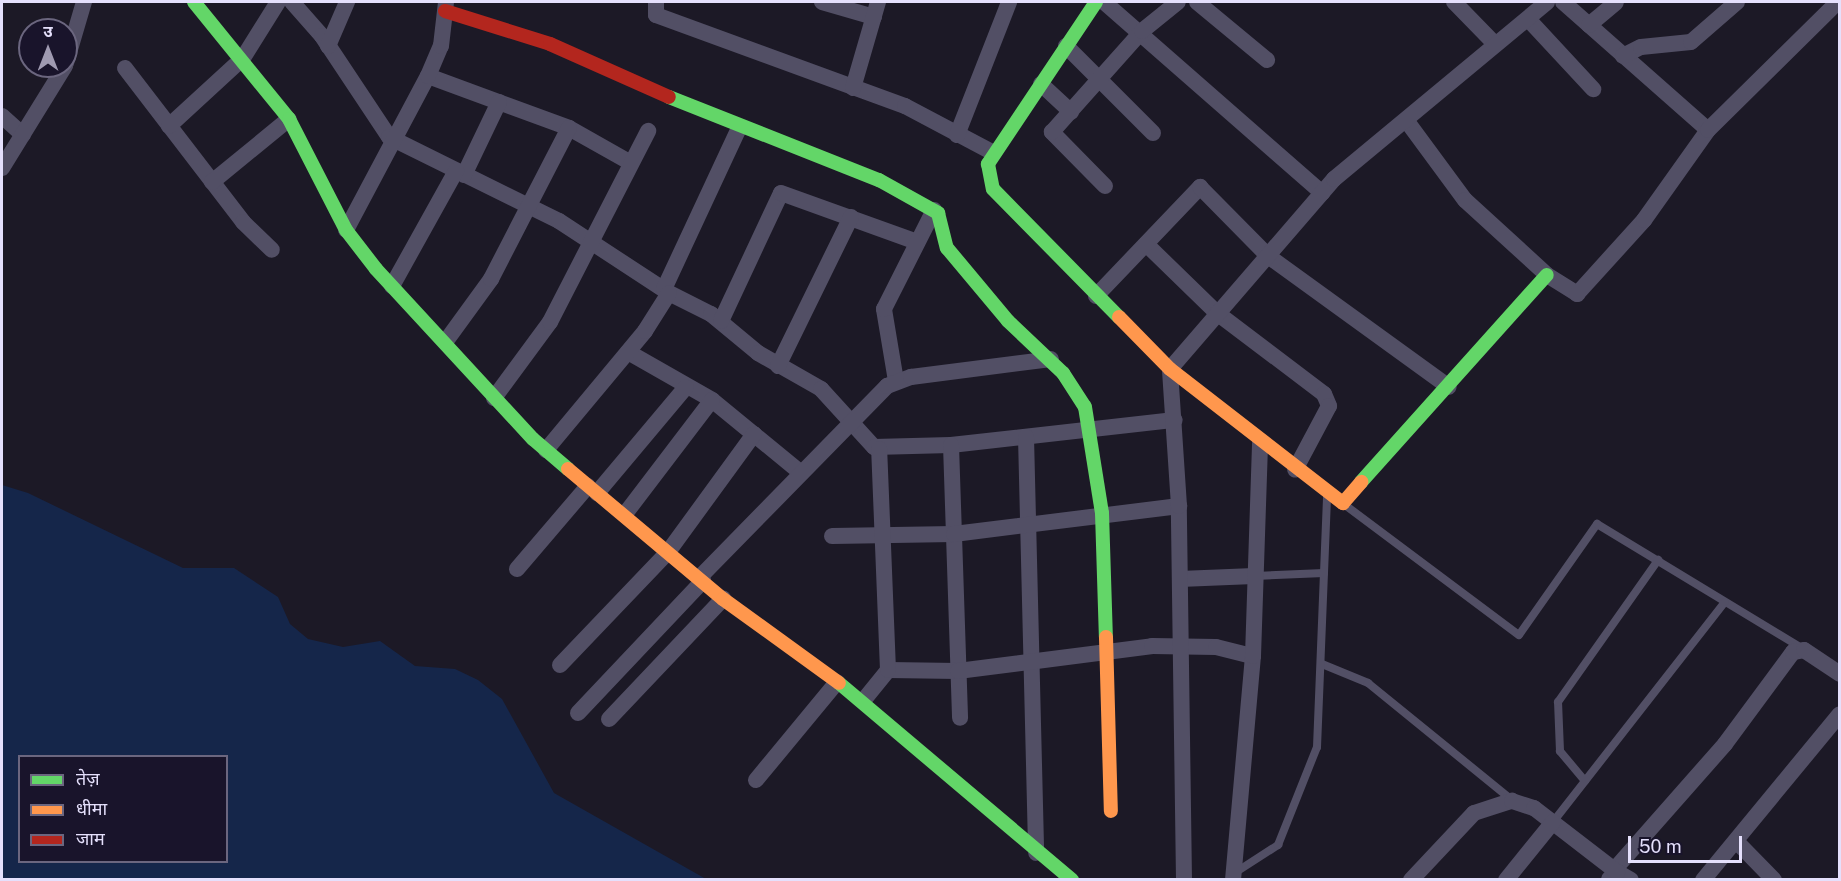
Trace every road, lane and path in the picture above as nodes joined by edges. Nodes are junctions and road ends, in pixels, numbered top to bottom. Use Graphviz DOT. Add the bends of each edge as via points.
graph roads {
  1 [pos="84,2"];
  2 [pos="278,2"];
  3 [pos="292,2"];
  4 [pos="347,2"];
  5 [pos="656,2"];
  6 [pos="822,2"];
  7 [pos="1009,2"];
  8 [pos="1096,2"];
  9 [pos="1104,2"];
  10 [pos="1178,2"];
  11 [pos="1197,2"];
  12 [pos="1454,2"];
  13 [pos="1547,2"];
  14 [pos="1563,2"];
  15 [pos="1616,2"];
  16 [pos="1737,2"];
  17 [pos="1838,2"];
  18 [pos="202,5"];
  19 [pos="446,6"];
  20 [pos="876,9"];
  21 [pos="1528,19"];
  22 [pos="78,22"];
  23 [pos="1589,25"];
  24 [pos="1143,30"];
  25 [pos="1495,44"];
  26 [pos="328,46"];
  27 [pos="1066,46"];
  28 [pos="1623,56"];
  29 [pos="243,58"];
  30 [pos="1267,60"];
  31 [pos="125,68"];
  32 [pos="428,76"];
  33 [pos="57,78"];
  34 [pos="1100,80"];
  35 [pos="1041,84"];
  36 [pos="853,88"];
  37 [pos="1593,89"];
  38 [pos="499,102"];
  39 [pos="1071,112"];
  40 [pos="2,116"];
  41 [pos="290,119"];
  42 [pos="1406,120"];
  43 [pos="169,126"];
  44 [pos="569,128"];
  45 [pos="739,128"];
  46 [pos="1708,130"];
  47 [pos="648,131"];
  48 [pos="1153,133"];
  49 [pos="23,135"];
  50 [pos="957,135"];
  51 [pos="396,142"];
  52 [pos="992,152"];
  53 [pos="631,163"];
  54 [pos="2,168"];
  55 [pos="460,173"];
  56 [pos="212,182"];
  57 [pos="1105,186"];
  58 [pos="1322,193"];
  59 [pos="528,206"];
  60 [pos="934,210"];
  61 [pos="851,217"];
  62 [pos="346,230"];
  63 [pos="591,241"];
  64 [pos="917,242"];
  65 [pos="1146,244"];
  66 [pos="272,250"];
  67 [pos="1268,256"];
  68 [pos="1547,275"];
  69 [pos="392,286"];
  70 [pos="666,291"];
  71 [pos="1096,296"];
  72 [pos="1217,313"];
  73 [pos="722,321"];
  74 [pos="446,341"];
  75 [pos="627,352"];
  76 [pos="1051,359"];
  77 [pos="778,366"];
  78 [pos="1170,369"];
  79 [pos="896,381"];
  80 [pos="686,387"];
  81 [pos="1449,387"];
  82 [pos="494,398"];
  83 [pos="712,400"];
  84 [pos="1174,420"];
  85 [pos="848,422"];
  86 [pos="1091,428"];
  87 [pos="754,434"];
  88 [pos="1026,437"];
  89 [pos="1260,442"];
  90 [pos="951,445"];
  91 [pos="879,449"];
  92 [pos="546,450"];
  93 [pos="1295,470"];
  94 [pos="800,472"];
  95 [pos="592,489"];
  96 [pos="1327,492"];
  97 [pos="1343,503"];
  98 [pos="1179,506"];
  99 [pos="1102,513"];
  100 [pos="625,514"];
  101 [pos="1027,520"];
  102 [pos="880,534"];
  103 [pos="954,534"];
  104 [pos="832,537"];
  105 [pos="668,552"];
  106 [pos="1658,561"];
  107 [pos="516,569"];
  108 [pos="1324,573"];
  109 [pos="1254,576"];
  110 [pos="1180,579"];
  111 [pos="701,580"];
  112 [pos="723,599"];
  113 [pos="1725,602"];
  114 [pos="1180,650"];
  115 [pos="1804,650"];
  116 [pos="1108,656"];
  117 [pos="1252,656"];
  118 [pos="1030,663"];
  119 [pos="1322,664"];
  120 [pos="560,665"];
  121 [pos="888,670"];
  122 [pos="958,671"];
  123 [pos="1839,674"];
  124 [pos="837,682"];
  125 [pos="863,701"];
  126 [pos="578,713"];
  127 [pos="1839,714"];
  128 [pos="960,718"];
  129 [pos="609,719"];
  130 [pos="756,780"];
  131 [pos="1585,781"];
  132 [pos="1512,801"];
  133 [pos="1111,811"];
  134 [pos="1553,822"];
  135 [pos="1736,841"];
  136 [pos="1036,853"];
  137 [pos="1618,875"];
  138 [pos="1233,877"];
  139 [pos="1072,879"];
  140 [pos="1184,879"];
  141 [pos="1411,879"];
  142 [pos="1506,879"];
  143 [pos="1703,879"];
  144 [pos="1774,879"];
  1 -- 22 [label="street"];
  2 -- 29 [label="street"];
  3 -- 26 [label="street"];
  4 -- 26 [label="street"];
  5 -- 36 [label="street" via="656,15"];
  6 -- 20 [label="street"];
  7 -- 50 [label="street"];
  8 -- 27 [label="street"];
  9 -- 24 [label="street"];
  10 -- 24 [label="street"];
  11 -- 30 [label="street"];
  12 -- 25 [label="street"];
  13 -- 21 [label="street"];
  14 -- 23 [label="street"];
  15 -- 23 [label="street"];
  16 -- 28 [label="street" via="1691,42 1641,47"];
  17 -- 46 [label="street"];
  18 -- 29 [label="street"];
  19 -- 32 [label="street" via="441,46"];
  19 -- 45 [label="street" via="550,44"];
  20 -- 36 [label="street"];
  21 -- 25 [label="street"];
  21 -- 37 [label="street"];
  23 -- 28 [label="street"];
  24 -- 34 [label="street"];
  24 -- 58 [label="street"];
  25 -- 42 [label="street"];
  26 -- 51 [label="street"];
  27 -- 34 [label="street"];
  27 -- 35 [label="street"];
  28 -- 46 [label="street"];
  29 -- 41 [label="street"];
  29 -- 43 [label="street"];
  31 -- 43 [label="street"];
  32 -- 38 [label="street"];
  32 -- 51 [label="street"];
  33 -- 49 [label="street"];
  34 -- 39 [label="street"];
  34 -- 48 [label="street"];
  35 -- 39 [label="street"];
  35 -- 52 [label="street"];
  36 -- 50 [label="street" via="905,106"];
  38 -- 44 [label="street"];
  38 -- 55 [label="street"];
  39 -- 57 [label="street" via="1052,132"];
  40 -- 49 [label="street"];
  41 -- 56 [label="street"];
  41 -- 62 [label="street"];
  42 -- 58 [label="street"];
  42 -- 68 [label="street" via="1465,200"];
  43 -- 56 [label="street"];
  44 -- 53 [label="street"];
  44 -- 59 [label="street"];
  45 -- 60 [label="street" via="879,180"];
  45 -- 70 [label="street"];
  46 -- 68 [label="street" via="1583,291 1571,294"];
  47 -- 53 [label="street"];
  49 -- 54 [label="street"];
  50 -- 52 [label="street"];
  51 -- 55 [label="street"];
  51 -- 62 [label="street"];
  52 -- 71 [label="street" via="993,189"];
  53 -- 63 [label="street"];
  55 -- 59 [label="street"];
  55 -- 69 [label="street"];
  56 -- 66 [label="street"];
  58 -- 67 [label="street"];
  59 -- 63 [label="street"];
  59 -- 74 [label="street" via="469,315"];
  60 -- 64 [label="street"];
  60 -- 76 [label="street" via="947,248 1008,321"];
  61 -- 64 [label="street"];
  61 -- 73 [label="street" via="781,192"];
  61 -- 77 [label="street"];
  62 -- 69 [label="street"];
  63 -- 70 [label="street"];
  63 -- 82 [label="street" via="537,344"];
  64 -- 79 [label="street" via="884,309"];
  65 -- 67 [label="street" via="1200,188"];
  65 -- 71 [label="street"];
  65 -- 72 [label="street"];
  67 -- 72 [label="street"];
  67 -- 81 [label="street"];
  68 -- 81 [label="street"];
  69 -- 74 [label="street"];
  70 -- 73 [label="street"];
  70 -- 75 [label="street"];
  71 -- 78 [label="street"];
  72 -- 78 [label="street"];
  72 -- 93 [label="street" via="1324,394 1329,406"];
  73 -- 77 [label="street"];
  74 -- 82 [label="street"];
  75 -- 80 [label="street"];
  75 -- 92 [label="street"];
  76 -- 79 [label="street"];
  76 -- 86 [label="street" via="1085,407"];
  77 -- 85 [label="street" via="821,389"];
  78 -- 84 [label="street"];
  78 -- 89 [label="street"];
  79 -- 85 [label="street"];
  80 -- 83 [label="street"];
  80 -- 95 [label="street"];
  81 -- 97 [label="street"];
  82 -- 92 [label="street"];
  83 -- 87 [label="street"];
  83 -- 100 [label="street"];
  84 -- 86 [label="street"];
  84 -- 98 [label="street"];
  85 -- 91 [label="street"];
  85 -- 94 [label="street"];
  86 -- 88 [label="street"];
  86 -- 99 [label="street"];
  87 -- 94 [label="street"];
  87 -- 105 [label="street"];
  88 -- 90 [label="street"];
  88 -- 101 [label="street"];
  89 -- 93 [label="street"];
  89 -- 109 [label="street"];
  90 -- 91 [label="street"];
  90 -- 103 [label="street"];
  91 -- 102 [label="street"];
  92 -- 95 [label="street"];
  93 -- 96 [label="street"];
  94 -- 111 [label="street"];
  95 -- 100 [label="street"];
  95 -- 107 [label="street"];
  96 -- 97 [label="street"];
  96 -- 108 [label="lane"];
  97 -- 106 [label="lane" via="1519,634 1597,524"];
  98 -- 99 [label="street"];
  98 -- 110 [label="street"];
  99 -- 101 [label="street"];
  99 -- 116 [label="street"];
  100 -- 105 [label="street"];
  101 -- 103 [label="street"];
  101 -- 118 [label="street"];
  102 -- 103 [label="street"];
  102 -- 104 [label="street"];
  102 -- 121 [label="street"];
  103 -- 122 [label="street"];
  105 -- 111 [label="street"];
  105 -- 120 [label="street"];
  106 -- 113 [label="lane"];
  106 -- 131 [label="lane" via="1558,702 1560,751"];
  108 -- 109 [label="lane"];
  108 -- 119 [label="lane"];
  109 -- 110 [label="street"];
  109 -- 117 [label="street"];
  110 -- 114 [label="street"];
  111 -- 112 [label="street"];
  111 -- 126 [label="street"];
  112 -- 124 [label="street"];
  112 -- 129 [label="street"];
  113 -- 115 [label="lane"];
  113 -- 131 [label="lane"];
  114 -- 116 [label="street" via="1152,646"];
  114 -- 117 [label="street" via="1216,647"];
  114 -- 140 [label="street"];
  115 -- 123 [label="street"];
  115 -- 137 [label="street" via="1790,655 1725,744"];
  116 -- 118 [label="street"];
  116 -- 133 [label="street"];
  117 -- 138 [label="street"];
  118 -- 122 [label="street"];
  118 -- 136 [label="street"];
  119 -- 132 [label="lane" via="1368,682"];
  119 -- 138 [label="lane" via="1317,747 1278,844"];
  121 -- 122 [label="street"];
  121 -- 125 [label="street"];
  122 -- 128 [label="street"];
  124 -- 125 [label="street"];
  124 -- 130 [label="street"];
  125 -- 136 [label="street"];
  127 -- 135 [label="street"];
  131 -- 134 [label="lane"];
  132 -- 134 [label="street"];
  132 -- 141 [label="street" via="1474,813"];
  134 -- 137 [label="street"];
  134 -- 142 [label="street"];
  135 -- 143 [label="street"];
  135 -- 144 [label="street"];
  136 -- 139 [label="street"];
}
